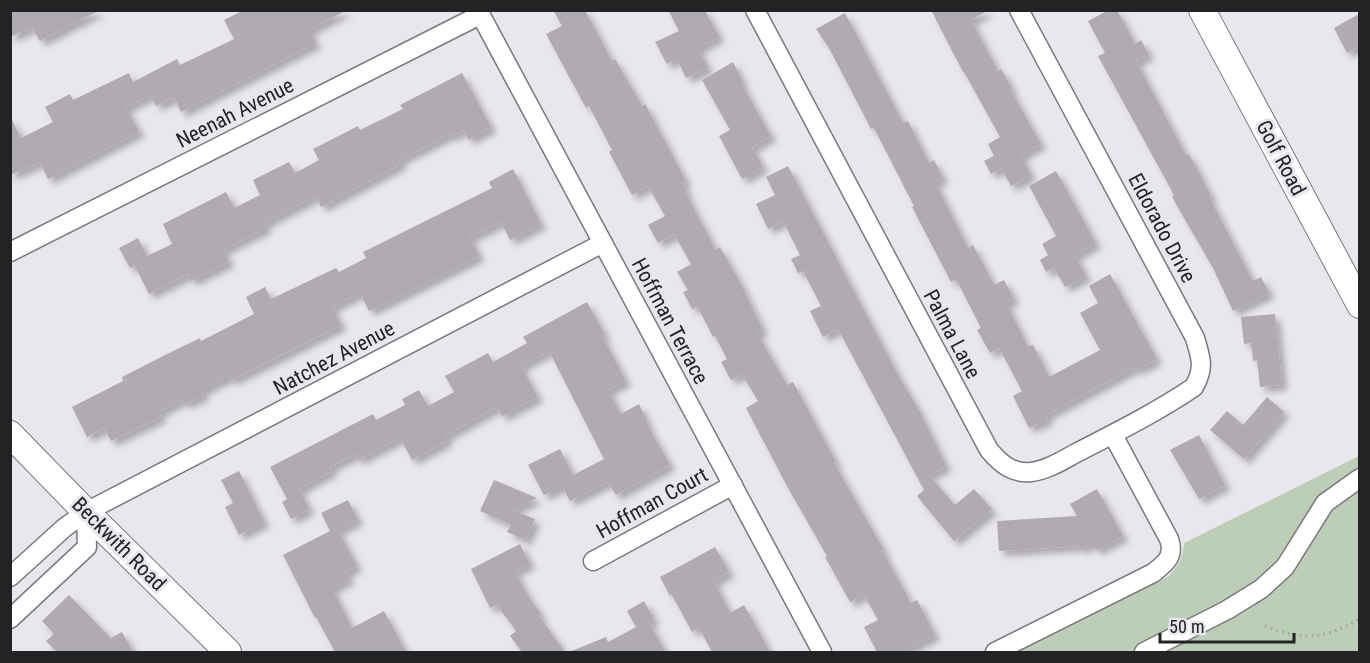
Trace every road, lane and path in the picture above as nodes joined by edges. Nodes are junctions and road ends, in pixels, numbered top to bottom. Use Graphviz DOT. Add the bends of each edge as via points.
graph roads {
  1 [pos="755,10"];
  2 [pos="1019,10"];
  3 [pos="1202,10"];
  4 [pos="479,13"];
  5 [pos="603,243"];
  6 [pos="10,252"];
  7 [pos="1359,305"];
  8 [pos="10,434"];
  9 [pos="1113,435"];
  10 [pos="1359,478"];
  11 [pos="733,485"];
  12 [pos="86,512"];
  13 [pos="594,561"];
  14 [pos="10,577"];
  15 [pos="10,619"];
  16 [pos="1359,619"];
  17 [pos="1265,626"];
  18 [pos="1027,645"];
  19 [pos="228,652"];
  20 [pos="822,652"];
  21 [pos="995,652"];
  22 [pos="1144,652"];
  1 -- 9 [label="street, Palma Lane" via="989,450 1013,471 1030,472"];
  2 -- 9 [label="street, Eldorado Drive" via="1195,338 1201,357 1201,374 1194,387"];
  3 -- 7 [label="main road, Golf Road"];
  4 -- 5 [label="street, Hoffman Terrace"];
  4 -- 6 [label="street, Neenah Avenue"];
  5 -- 11 [label="street, Hoffman Terrace"];
  5 -- 12 [label="street, Natchez Avenue"];
  8 -- 12 [label="main road, Beckwith Road"];
  9 -- 18 [label="street" via="1172,549 1165,564 1153,573"];
  10 -- 22 [label="street" via="1325,503 1285,567 1261,589"];
  11 -- 13 [label="street, Hoffman Court"];
  11 -- 20 [label="street, Hoffman Terrace"];
  12 -- 14 [label="street, Natchez Avenue"];
  12 -- 15 [label="street" via="87,547"];
  12 -- 19 [label="main road, Beckwith Road"];
  16 -- 17 [label="path" via="1321,636 1290,635"];
  18 -- 21 [label="street"];
}
